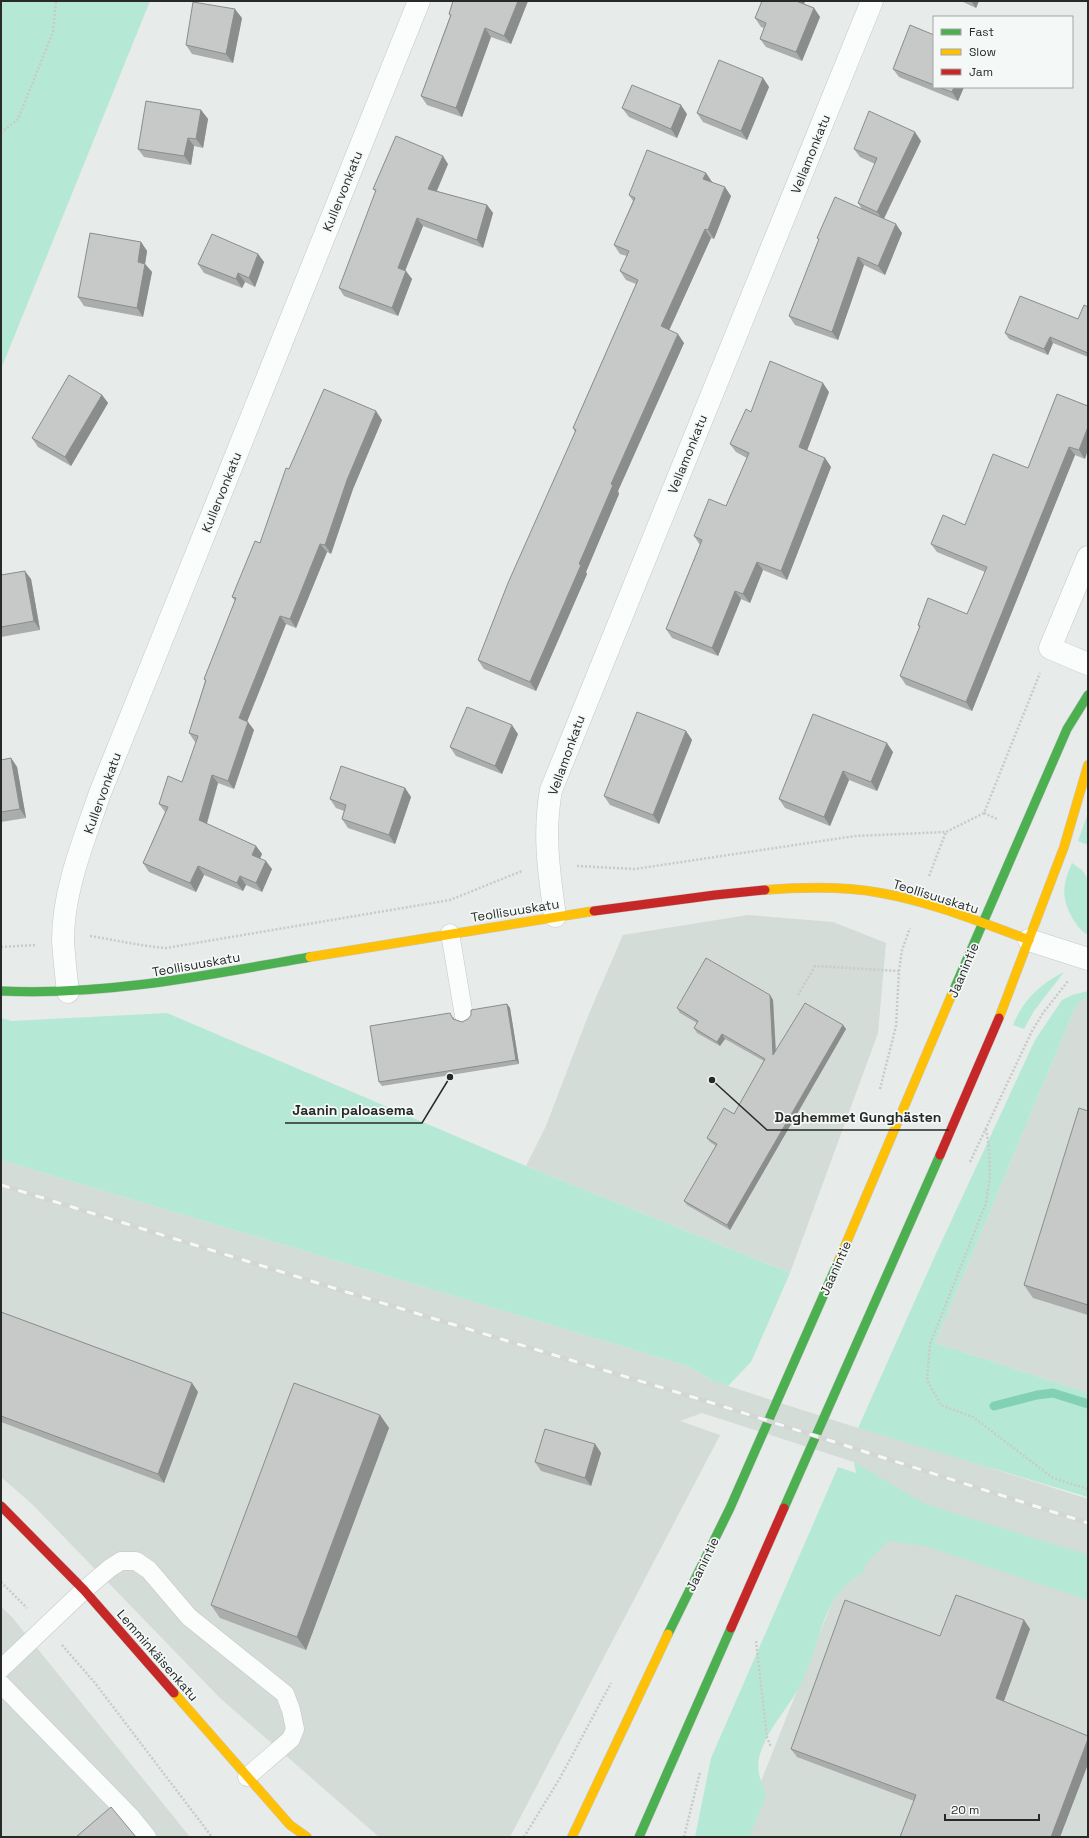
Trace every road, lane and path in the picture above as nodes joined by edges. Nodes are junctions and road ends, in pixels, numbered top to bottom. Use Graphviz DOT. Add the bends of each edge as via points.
graph roads {
  1 [pos="56,1"];
  2 [pos="419,1"];
  3 [pos="872,1"];
  4 [pos="1,133"];
  5 [pos="1088,557"];
  6 [pos="1050,648"];
  7 [pos="1088,664"];
  8 [pos="1088,694"];
  9 [pos="1088,765"];
  10 [pos="946,832"];
  11 [pos="938,851"];
  12 [pos="572,865"];
  13 [pos="524,870"];
  14 [pos="555,916"];
  15 [pos="983,924"];
  16 [pos="450,933"];
  17 [pos="90,936"];
  18 [pos="1030,940"];
  19 [pos="33,945"];
  20 [pos="1,947"];
  21 [pos="902,950"];
  22 [pos="1088,959"];
  23 [pos="899,971"];
  24 [pos="1069,980"];
  25 [pos="1,990"];
  26 [pos="68,992"];
  27 [pos="798,995"];
  28 [pos="464,1016"];
  29 [pos="879,1093"];
  30 [pos="1088,1490"];
  31 [pos="1,1506"];
  32 [pos="1,1582"];
  33 [pos="84,1590"];
  34 [pos="46,1626"];
  35 [pos="756,1634"];
  36 [pos="1,1669"];
  37 [pos="613,1680"];
  38 [pos="1,1684"];
  39 [pos="771,1747"];
  40 [pos="701,1769"];
  41 [pos="247,1777"];
  42 [pos="290,1825"];
  43 [pos="147,1837"];
  44 [pos="212,1837"];
  45 [pos="295,1837"];
  46 [pos="307,1837"];
  47 [pos="524,1837"];
  48 [pos="572,1837"];
  49 [pos="638,1837"];
  50 [pos="684,1837"];
  1 -- 4 [label="path" via="53,32 18,119"];
  2 -- 26 [label="street, Kullervonkatu" via="100,793 74,870 67,905 63,940"];
  3 -- 14 [label="street, Vellamonkatu" via="551,790 546,834"];
  5 -- 6 [label="street"];
  6 -- 7 [label="street"];
  6 -- 10 [label="path" via="984,813"];
  8 -- 15 [label="main road, Jaanintie" via="1067,729"];
  9 -- 18 [label="main road" via="1064,847"];
  10 -- 11 [label="path"];
  10 -- 12 [label="path" via="855,836 635,869"];
  13 -- 17 [label="path" via="450,900 166,948 144,947"];
  14 -- 15 [label="main road, Teollisuuskatu" via="754,891 819,888 861,890 892,896 919,902"];
  14 -- 16 [label="main road, Teollisuuskatu"];
  15 -- 18 [label="main road, Teollisuuskatu"];
  15 -- 48 [label="main road, Jaanintie" via="730,1508"];
  16 -- 26 [label="main road, Teollisuuskatu" via="146,986"];
  16 -- 28 [label="lane"];
  18 -- 22 [label="street"];
  18 -- 49 [label="main road" via="956,1120"];
  19 -- 20 [label="path"];
  21 -- 23 [label="path"];
  23 -- 27 [label="path" via="815,966"];
  23 -- 29 [label="path" via="896,1026"];
  24 -- 30 [label="path" via="1043,1012 1032,1031 986,1128 990,1176 986,1203 930,1344 927,1380 941,1405 973,1417 1052,1478"];
  25 -- 26 [label="main road, Teollisuuskatu"];
  31 -- 33 [label="main road, Lemminkäisenkatu"];
  32 -- 34 [label="path"];
  33 -- 34 [label="lane"];
  33 -- 41 [label="main road, Lemminkäisenkatu"];
  33 -- 41 [label="lane" via="121,1561 136,1561 149,1570 189,1617 286,1694 294,1729 291,1740"];
  34 -- 36 [label="lane"];
  34 -- 44 [label="path" via="95,1683"];
  35 -- 39 [label="path" via="767,1737"];
  37 -- 47 [label="path" via="560,1778"];
  38 -- 43 [label="lane" via="130,1816"];
  40 -- 50 [label="path"];
  41 -- 42 [label="main road, Lemminkäisenkatu"];
  42 -- 45 [label="main road, Lemminkäisenkatu"];
  42 -- 46 [label="main road, Lemminkäisenkatu"];
}
